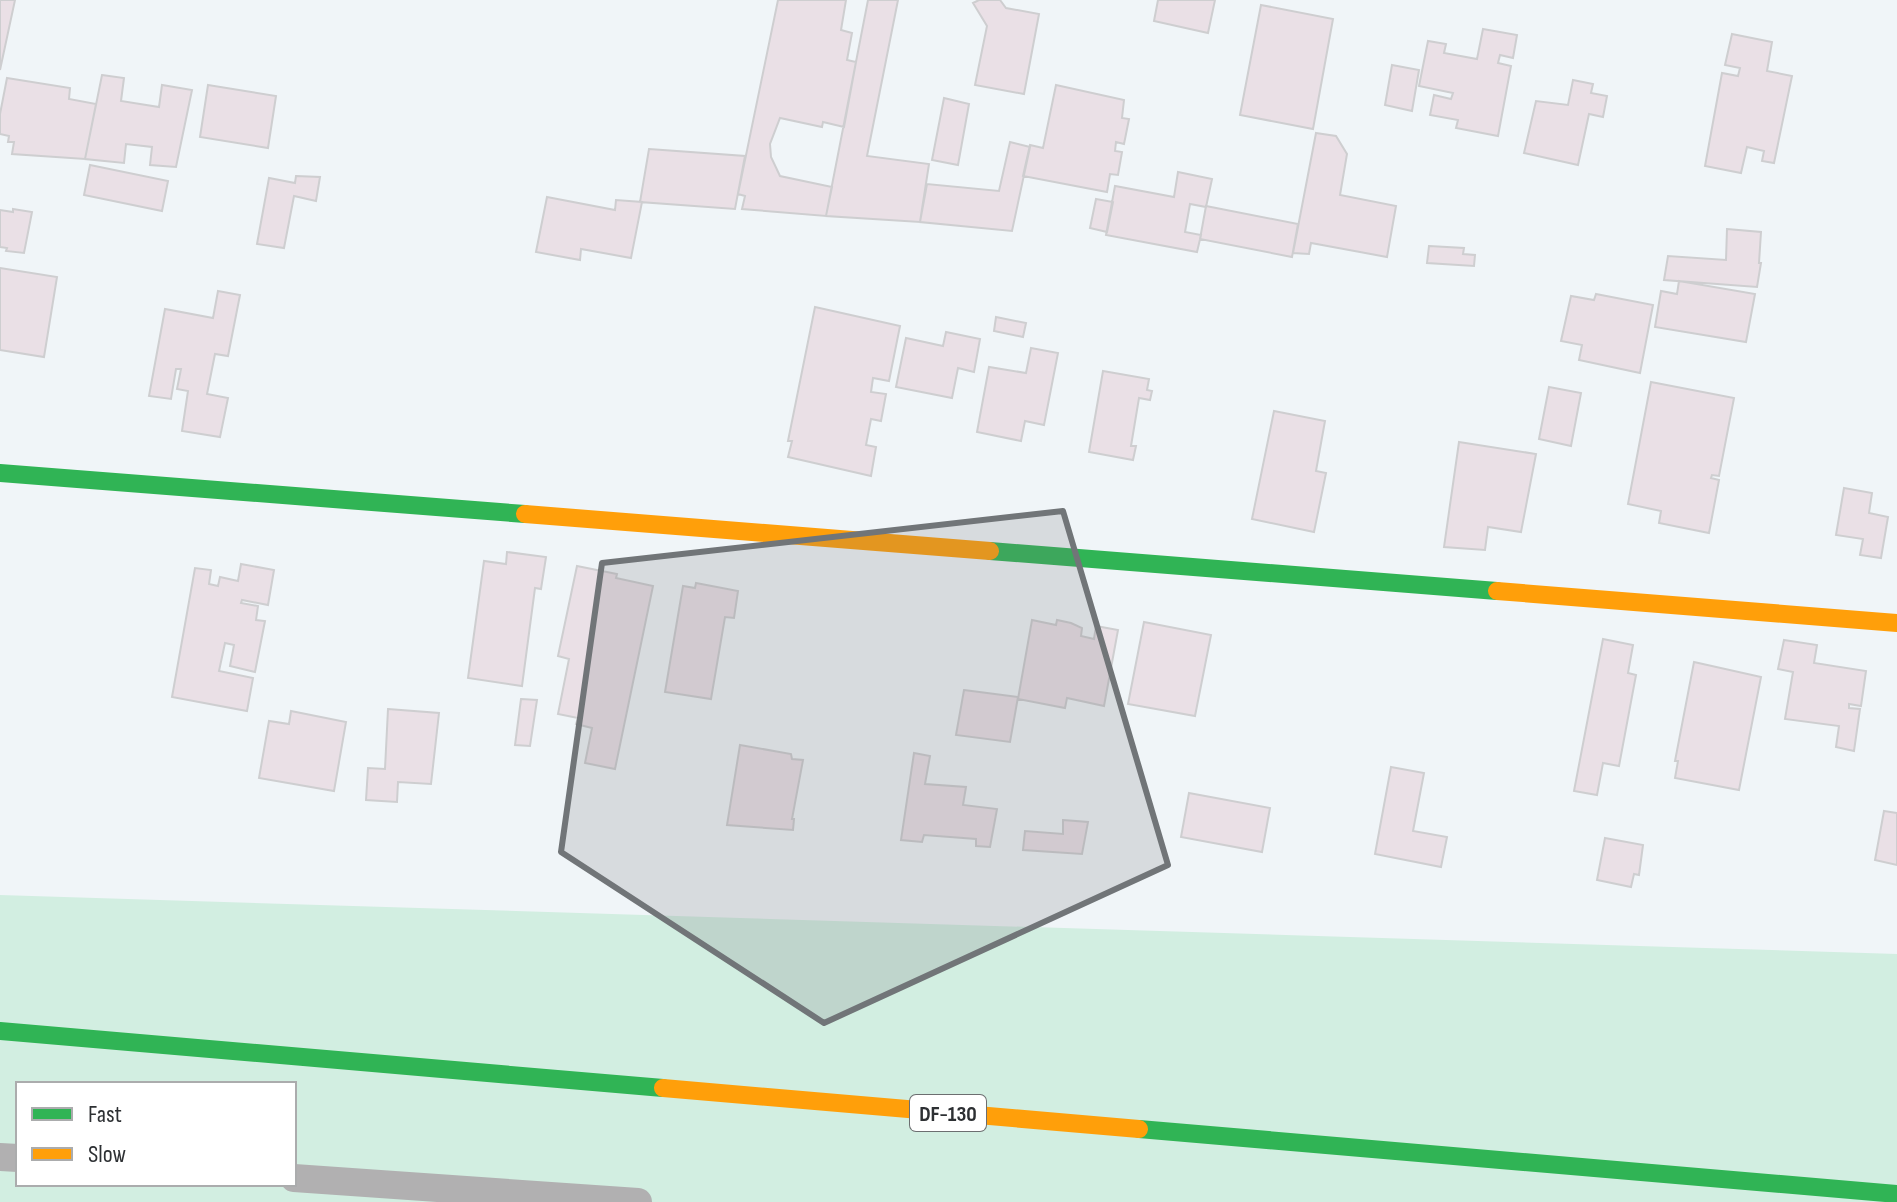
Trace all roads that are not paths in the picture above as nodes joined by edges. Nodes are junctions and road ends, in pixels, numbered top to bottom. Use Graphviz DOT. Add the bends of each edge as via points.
graph roads {
  1 [pos="0,473"];
  2 [pos="1897,623"];
  3 [pos="0,1031"];
  4 [pos="296,1178"];
  5 [pos="1897,1194"];
  6 [pos="514,1198"];
  7 [pos="638,1202"];
  1 -- 2 [label="main road"];
  3 -- 5 [label="main road, DF-130"];
  4 -- 6 [label="street"];
  6 -- 7 [label="street"];
}
